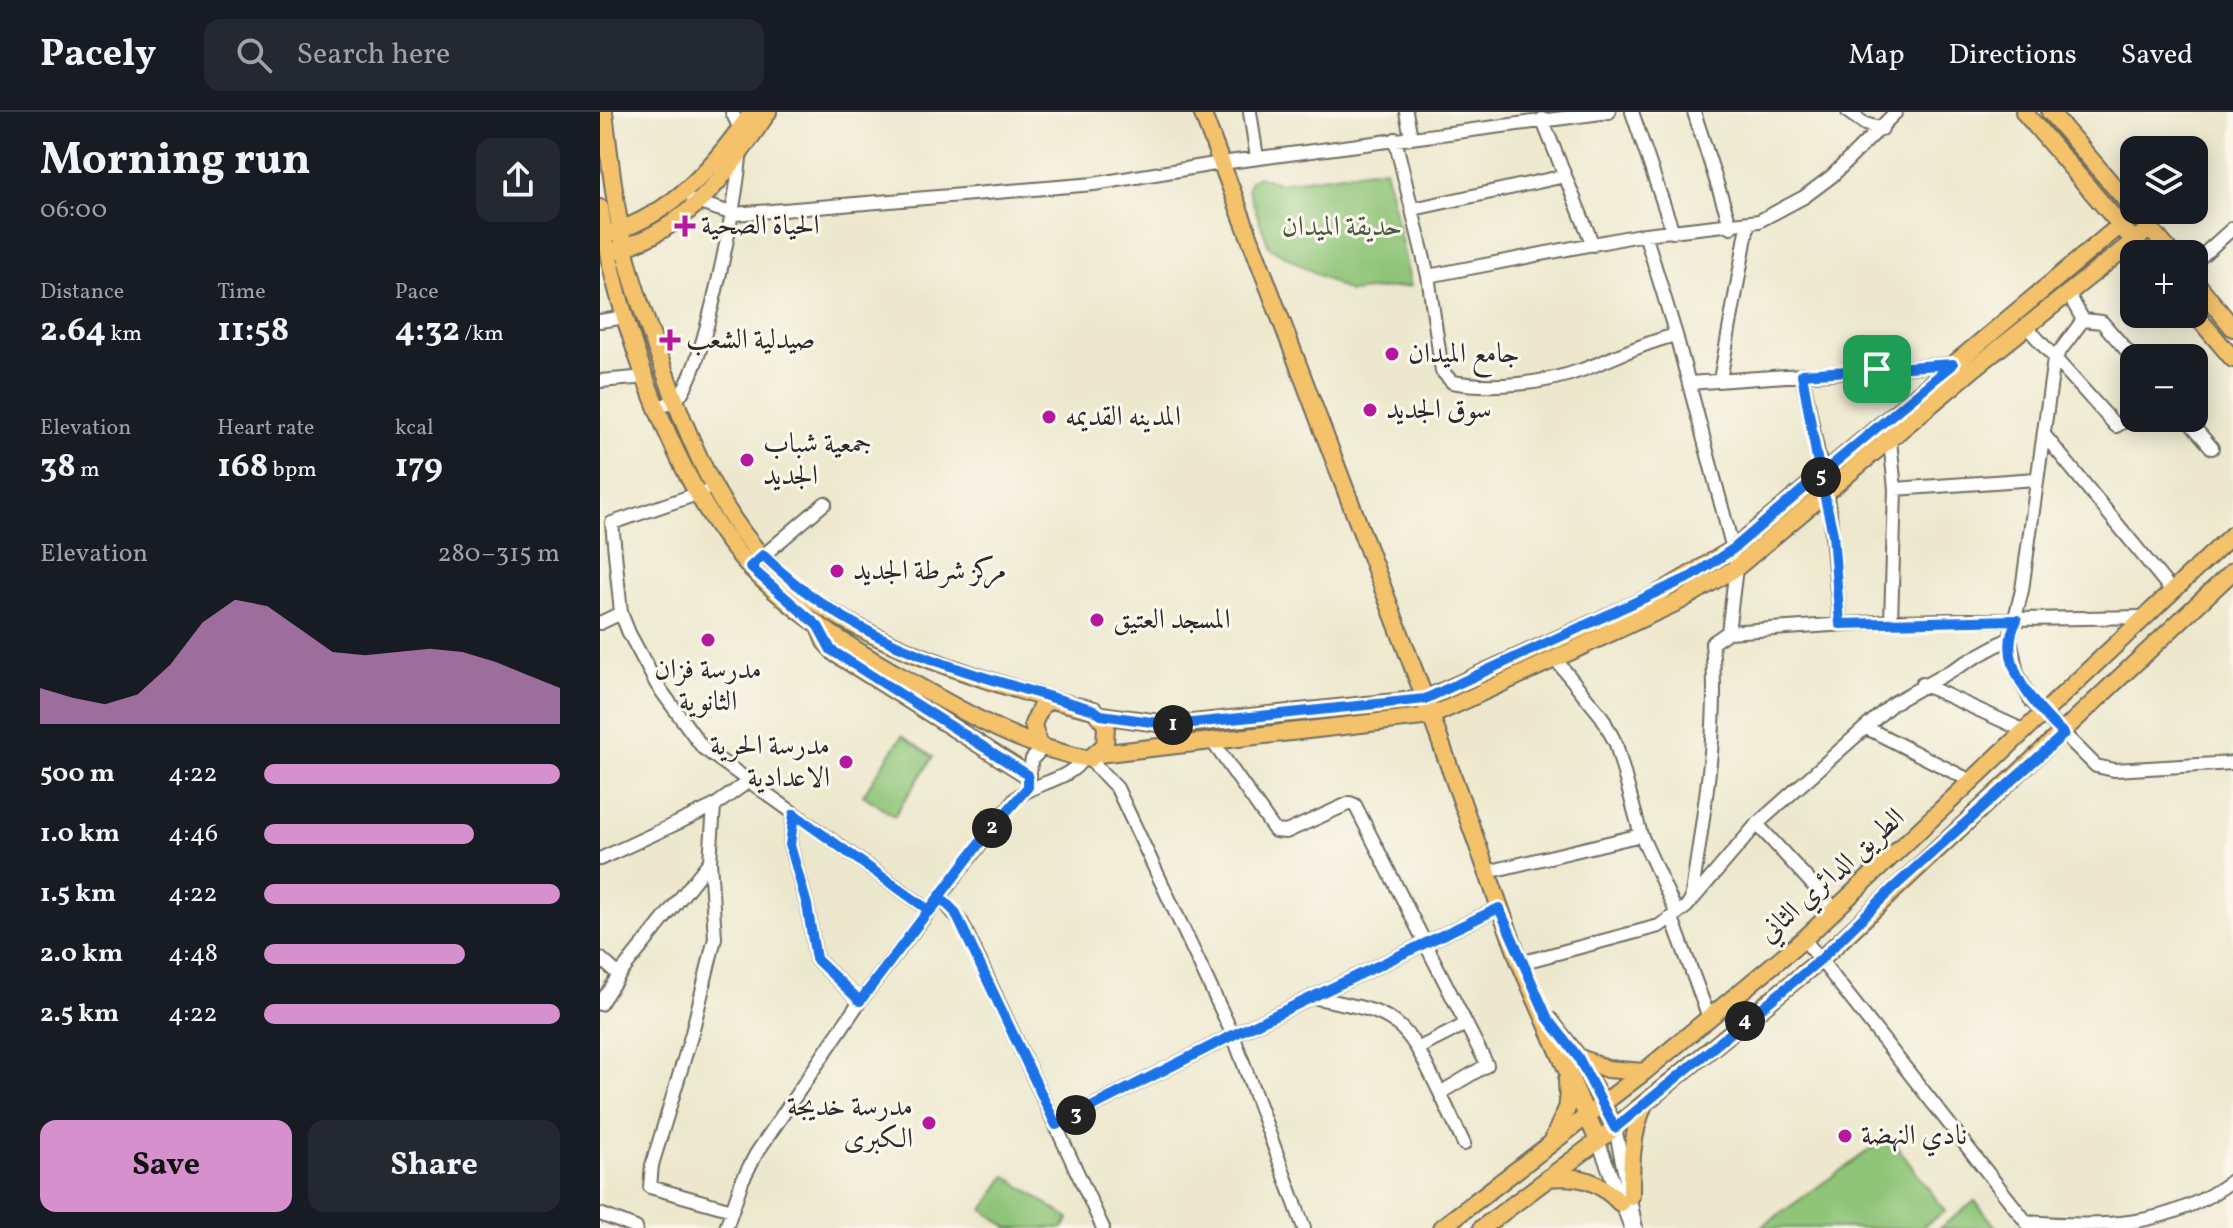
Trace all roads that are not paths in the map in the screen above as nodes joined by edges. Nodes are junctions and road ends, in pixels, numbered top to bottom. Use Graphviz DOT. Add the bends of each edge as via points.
graph roads {
  1 [pos="604,112"];
  2 [pos="732,112"];
  3 [pos="752,112"];
  4 [pos="768,112"];
  5 [pos="1202,112"];
  6 [pos="1250,112"];
  7 [pos="1406,112"];
  8 [pos="1609,112"];
  9 [pos="1632,112"];
  10 [pos="1848,112"];
  11 [pos="1896,112"];
  12 [pos="2024,112"];
  13 [pos="2050,112"];
  14 [pos="1699,113"];
  15 [pos="1542,119"];
  16 [pos="740,129"];
  17 [pos="1882,129"];
  18 [pos="1411,137"];
  19 [pos="1395,139"];
  20 [pos="740,156"];
  21 [pos="1257,158"];
  22 [pos="1221,163"];
  23 [pos="1565,176"];
  24 [pos="2120,193"];
  25 [pos="682,194"];
  26 [pos="698,204"];
  27 [pos="600,208"];
  28 [pos="1413,209"];
  29 [pos="734,214"];
  30 [pos="2146,224"];
  31 [pos="1748,225"];
  32 [pos="2121,226"];
  33 [pos="1731,227"];
  34 [pos="2150,228"];
  35 [pos="2233,228"];
  36 [pos="620,230"];
  37 [pos="1673,232"];
  38 [pos="1645,234"];
  39 [pos="602,235"];
  40 [pos="2133,240"];
  41 [pos="2144,240"];
  42 [pos="2160,240"];
  43 [pos="1593,245"];
  44 [pos="624,247"];
  45 [pos="2208,250"];
  46 [pos="604,253"];
  47 [pos="2120,260"];
  48 [pos="1428,276"];
  49 [pos="2068,293"];
  50 [pos="2208,297"];
  51 [pos="626,317"];
  52 [pos="2083,320"];
  53 [pos="600,321"];
  54 [pos="2026,326"];
  55 [pos="2207,328"];
  56 [pos="2233,328"];
  57 [pos="1676,335"];
  58 [pos="2121,344"];
  59 [pos="2054,359"];
  60 [pos="2233,359"];
  61 [pos="1953,364"];
  62 [pos="1802,374"];
  63 [pos="647,377"];
  64 [pos="1720,380"];
  65 [pos="600,381"];
  66 [pos="1689,383"];
  67 [pos="674,400"];
  68 [pos="658,408"];
  69 [pos="2120,424"];
  70 [pos="2198,432"];
  71 [pos="2046,437"];
  72 [pos="1890,441"];
  73 [pos="2212,448"];
  74 [pos="1820,475"];
  75 [pos="2036,479"];
  76 [pos="713,488"];
  77 [pos="1895,489"];
  78 [pos="1826,494"];
  79 [pos="697,495"];
  80 [pos="825,503"];
  81 [pos="606,525"];
  82 [pos="2233,534"];
  83 [pos="1733,549"];
  84 [pos="756,561"];
  85 [pos="1736,568"];
  86 [pos="2233,571"];
  87 [pos="2172,591"];
  88 [pos="621,613"];
  89 [pos="2144,617"];
  90 [pos="2017,620"];
  91 [pos="1891,621"];
  92 [pos="600,623"];
  93 [pos="1840,624"];
  94 [pos="818,626"];
  95 [pos="1728,632"];
  96 [pos="2010,638"];
  97 [pos="1556,660"];
  98 [pos="1922,684"];
  99 [pos="1425,699"];
  100 [pos="1051,700"];
  101 [pos="2042,714"];
  102 [pos="1101,715"];
  103 [pos="1431,716"];
  104 [pos="1867,728"];
  105 [pos="2025,731"];
  106 [pos="2064,734"];
  107 [pos="1212,741"];
  108 [pos="1040,746"];
  109 [pos="1090,757"];
  110 [pos="2233,763"];
  111 [pos="749,781"];
  112 [pos="1028,781"];
  113 [pos="1973,782"];
  114 [pos="714,806"];
  115 [pos="794,814"];
  116 [pos="1757,824"];
  117 [pos="1641,835"];
  118 [pos="600,859"];
  119 [pos="710,861"];
  120 [pos="1487,872"];
  121 [pos="941,898"];
  122 [pos="1691,901"];
  123 [pos="1499,908"];
  124 [pos="1836,910"];
  125 [pos="930,911"];
  126 [pos="1675,916"];
  127 [pos="1804,939"];
  128 [pos="1427,942"];
  129 [pos="600,958"];
  130 [pos="1820,960"];
  131 [pos="1520,963"];
  132 [pos="619,975"];
  133 [pos="1312,997"];
  134 [pos="860,1001"];
  135 [pos="600,1004"];
  136 [pos="1709,1018"];
  137 [pos="1466,1024"];
  138 [pos="1233,1035"];
  139 [pos="1419,1048"];
  140 [pos="1572,1061"];
  141 [pos="1644,1072"];
  142 [pos="1440,1093"];
  143 [pos="1603,1103"];
  144 [pos="1645,1103"];
  145 [pos="1587,1115"];
  146 [pos="1056,1125"];
  147 [pos="1615,1128"];
  148 [pos="1552,1141"];
  149 [pos="1598,1141"];
  150 [pos="1464,1144"];
  151 [pos="1546,1178"];
  152 [pos="2233,1180"];
  153 [pos="1626,1200"];
  154 [pos="732,1210"];
  155 [pos="600,1214"];
  156 [pos="2028,1225"];
  157 [pos="636,1228"];
  158 [pos="726,1228"];
  159 [pos="1103,1228"];
  160 [pos="1304,1228"];
  161 [pos="1441,1228"];
  162 [pos="1482,1228"];
  163 [pos="1633,1228"];
  1 -- 36 [label="main road"];
  2 -- 16 [label="street"];
  3 -- 16 [label="main road"];
  4 -- 20 [label="main road"];
  5 -- 22 [label="main road"];
  6 -- 21 [label="street"];
  7 -- 18 [label="street"];
  8 -- 15 [label="street"];
  9 -- 37 [label="street"];
  10 -- 17 [label="street"];
  11 -- 17 [label="street"];
  12 -- 32 [label="main road"];
  13 -- 24 [label="main road"];
  14 -- 33 [label="street"];
  15 -- 18 [label="street"];
  15 -- 23 [label="street"];
  16 -- 25 [label="main road" via="718,160"];
  17 -- 31 [label="street" via="1804,197"];
  18 -- 19 [label="street"];
  19 -- 21 [label="street"];
  19 -- 28 [label="street"];
  20 -- 26 [label="main road"];
  20 -- 29 [label="street"];
  21 -- 22 [label="street"];
  22 -- 29 [label="street" via="1094,184"];
  22 -- 99 [label="main road"];
  23 -- 28 [label="street"];
  23 -- 43 [label="street"];
  25 -- 26 [label="street"];
  25 -- 36 [label="main road"];
  26 -- 29 [label="street"];
  26 -- 44 [label="main road" via="650,237"];
  27 -- 39 [label="main road"];
  28 -- 48 [label="street"];
  29 -- 67 [label="street" via="701,340 685,386"];
  30 -- 34 [label="main road"];
  31 -- 33 [label="street"];
  31 -- 64 [label="street"];
  32 -- 40 [label="main road"];
  32 -- 61 [label="main road"];
  33 -- 37 [label="street"];
  34 -- 41 [label="main road"];
  34 -- 42 [label="main road"];
  35 -- 45 [label="street"];
  36 -- 39 [label="main road"];
  36 -- 44 [label="main road"];
  37 -- 38 [label="street"];
  38 -- 43 [label="street"];
  38 -- 57 [label="street"];
  39 -- 46 [label="main road"];
  43 -- 48 [label="street"];
  44 -- 46 [label="main road"];
  44 -- 67 [label="main road"];
  46 -- 51 [label="main road"];
  47 -- 49 [label="main road"];
  48 -- 57 [label="street" via="1442,371 1452,382 1557,377"];
  49 -- 52 [label="street"];
  49 -- 54 [label="main road"];
  50 -- 56 [label="main road"];
  51 -- 53 [label="street"];
  51 -- 63 [label="main road"];
  52 -- 58 [label="street" via="2102,322"];
  52 -- 59 [label="street"];
  54 -- 59 [label="street"];
  54 -- 72 [label="main road"];
  55 -- 60 [label="main road"];
  57 -- 66 [label="street"];
  59 -- 69 [label="street" via="2116,426"];
  59 -- 71 [label="street"];
  61 -- 62 [label="street"];
  61 -- 74 [label="main road"];
  62 -- 64 [label="street"];
  62 -- 74 [label="street"];
  63 -- 65 [label="street"];
  63 -- 68 [label="main road"];
  64 -- 66 [label="street"];
  66 -- 83 [label="street"];
  67 -- 68 [label="street"];
  67 -- 76 [label="main road"];
  68 -- 79 [label="main road"];
  70 -- 73 [label="street"];
  71 -- 75 [label="street"];
  71 -- 87 [label="street"];
  72 -- 77 [label="street"];
  72 -- 78 [label="main road"];
  74 -- 78 [label="street"];
  74 -- 83 [label="main road"];
  75 -- 77 [label="street"];
  75 -- 90 [label="street"];
  76 -- 79 [label="street"];
  76 -- 84 [label="main road"];
  77 -- 91 [label="street"];
  78 -- 85 [label="main road"];
  78 -- 93 [label="street"];
  79 -- 81 [label="street"];
  79 -- 84 [label="main road"];
  80 -- 84 [label="street"];
  81 -- 88 [label="street"];
  82 -- 87 [label="main road, الطريق الدائري الثاني"];
  83 -- 85 [label="street"];
  83 -- 99 [label="main road" via="1654,596"];
  84 -- 94 [label="main road"];
  84 -- 100 [label="main road" via="875,637"];
  85 -- 95 [label="street"];
  85 -- 97 [label="main road"];
  86 -- 106 [label="main road, الطريق الدائري الثاني"];
  87 -- 89 [label="main road, الطريق الدائري الثاني"];
  88 -- 92 [label="street"];
  88 -- 111 [label="street" via="638,653 692,734 712,756"];
  89 -- 90 [label="street"];
  89 -- 101 [label="main road, الطريق الدائري الثاني"];
  90 -- 91 [label="street"];
  90 -- 96 [label="street"];
  91 -- 93 [label="street"];
  93 -- 95 [label="street"];
  94 -- 108 [label="main road" via="978,720"];
  94 -- 112 [label="main road" via="836,654"];
  95 -- 122 [label="street" via="1712,643 1714,742"];
  96 -- 98 [label="street"];
  96 -- 101 [label="street" via="2017,673"];
  97 -- 103 [label="main road"];
  97 -- 117 [label="street" via="1602,717 1616,744"];
  98 -- 104 [label="street"];
  98 -- 105 [label="street"];
  99 -- 102 [label="main road" via="1173,725"];
  99 -- 103 [label="main road"];
  100 -- 102 [label="main road"];
  100 -- 108 [label="main road" via="1036,713 1033,724"];
  101 -- 105 [label="main road, الطريق الدائري الثاني"];
  101 -- 106 [label="street"];
  102 -- 109 [label="main road" via="1107,735"];
  103 -- 107 [label="main road"];
  103 -- 120 [label="main road"];
  104 -- 113 [label="street"];
  104 -- 116 [label="street"];
  105 -- 113 [label="main road, الطريق الدائري الثاني"];
  106 -- 110 [label="street" via="2105,770"];
  106 -- 130 [label="main road, الطريق الدائري الثاني"];
  107 -- 109 [label="main road"];
  107 -- 128 [label="street" via="1275,831 1286,832 1355,805"];
  108 -- 109 [label="main road"];
  108 -- 112 [label="street"];
  109 -- 112 [label="street" via="1072,770"];
  109 -- 138 [label="street" via="1121,796"];
  111 -- 114 [label="street"];
  111 -- 115 [label="street"];
  112 -- 121 [label="street"];
  113 -- 124 [label="main road, الطريق الدائري الثاني"];
  114 -- 118 [label="street"];
  114 -- 119 [label="street"];
  115 -- 125 [label="street"];
  115 -- 134 [label="street" via="790,845 816,959"];
  116 -- 122 [label="street"];
  116 -- 124 [label="street"];
  117 -- 120 [label="street"];
  117 -- 126 [label="street"];
  119 -- 132 [label="street"];
  119 -- 154 [label="street" via="715,938 650,1187"];
  120 -- 123 [label="main road"];
  121 -- 125 [label="street"];
  121 -- 146 [label="street" via="962,923"];
  122 -- 126 [label="street"];
  123 -- 128 [label="street"];
  123 -- 131 [label="main road"];
  124 -- 127 [label="main road, الطريق الدائري الثاني"];
  125 -- 134 [label="street"];
  126 -- 131 [label="street" via="1659,926"];
  126 -- 136 [label="street"];
  127 -- 130 [label="street"];
  127 -- 136 [label="main road, الطريق الدائري الثاني"];
  128 -- 133 [label="street"];
  128 -- 137 [label="street"];
  129 -- 132 [label="street"];
  130 -- 144 [label="main road, الطريق الدائري الثاني"];
  130 -- 156 [label="street"];
  131 -- 140 [label="main road"];
  132 -- 135 [label="street"];
  133 -- 138 [label="street"];
  133 -- 139 [label="street" via="1390,1016"];
  134 -- 154 [label="street" via="756,1154"];
  136 -- 141 [label="main road, الطريق الدائري الثاني"];
  137 -- 139 [label="street"];
  137 -- 142 [label="street" via="1487,1065"];
  138 -- 146 [label="street"];
  138 -- 160 [label="street"];
  139 -- 142 [label="street"];
  140 -- 141 [label="main road"];
  140 -- 143 [label="main road"];
  140 -- 145 [label="main road"];
  140 -- 148 [label="main road" via="1568,1106"];
  141 -- 143 [label="main road, الطريق الدائري الثاني"];
  142 -- 150 [label="street"];
  143 -- 145 [label="main road, الطريق الدائري الثاني"];
  143 -- 147 [label="main road"];
  144 -- 147 [label="main road, الطريق الدائري الثاني"];
  144 -- 153 [label="main road" via="1635,1128"];
  145 -- 148 [label="main road, الطريق الدائري الثاني"];
  145 -- 149 [label="main road"];
  146 -- 159 [label="street"];
  147 -- 149 [label="main road, الطريق الدائري الثاني"];
  147 -- 153 [label="street"];
  148 -- 161 [label="main road, الطريق الدائري الثاني"];
  149 -- 151 [label="main road, الطريق الدائري الثاني"];
  149 -- 153 [label="street"];
  151 -- 153 [label="main road" via="1589,1179"];
  151 -- 162 [label="main road, الطريق الدائري الثاني"];
  152 -- 156 [label="street" via="2140,1224"];
  153 -- 163 [label="street"];
  154 -- 158 [label="street"];
  155 -- 157 [label="street"];
}
